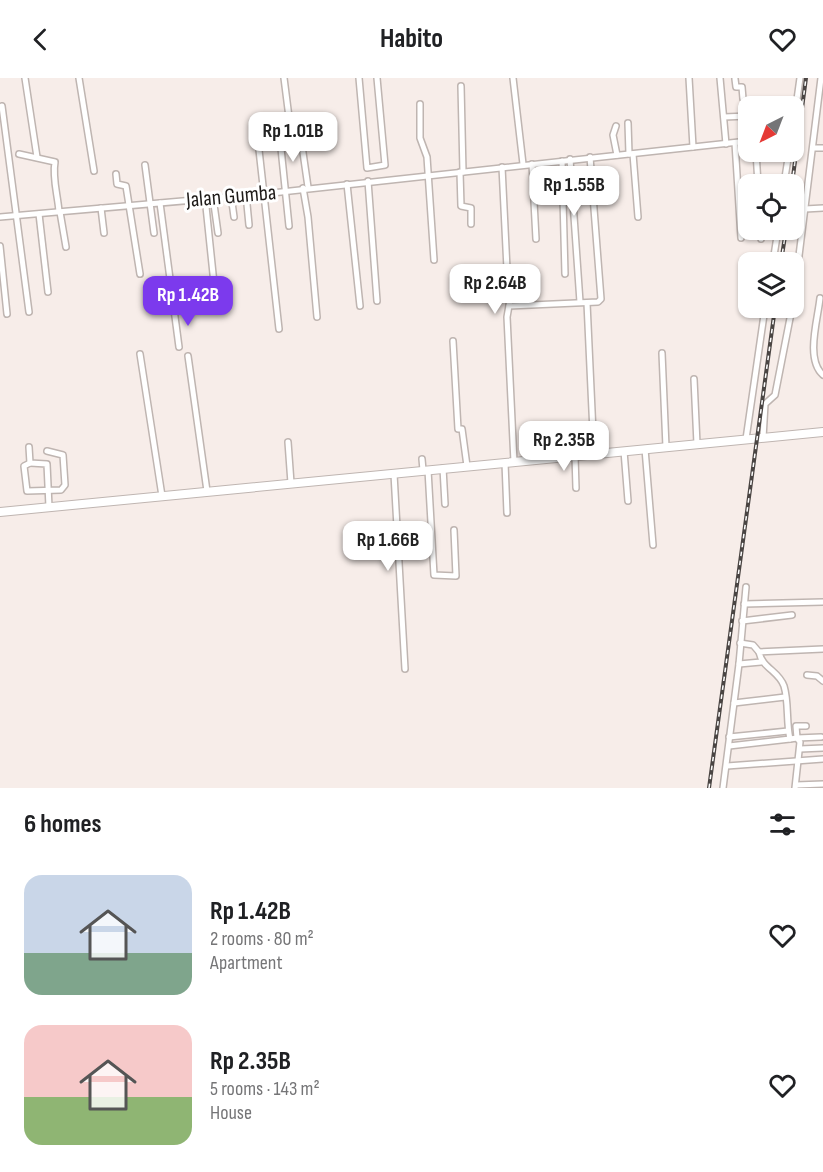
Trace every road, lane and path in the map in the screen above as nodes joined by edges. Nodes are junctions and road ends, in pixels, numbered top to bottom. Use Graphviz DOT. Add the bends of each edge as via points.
graph roads {
  1 [pos="25,78"];
  2 [pos="79,78"];
  3 [pos="284,78"];
  4 [pos="358,78"];
  5 [pos="377,78"];
  6 [pos="513,78"];
  7 [pos="689,78"];
  8 [pos="735,78"];
  9 [pos="800,78"];
  10 [pos="721,79"];
  11 [pos="822,82"];
  12 [pos="461,86"];
  13 [pos="744,96"];
  14 [pos="798,96"];
  15 [pos="420,104"];
  16 [pos="2,106"];
  17 [pos="738,116"];
  18 [pos="724,117"];
  19 [pos="628,123"];
  20 [pos="290,125"];
  21 [pos="616,126"];
  22 [pos="258,141"];
  23 [pos="738,143"];
  24 [pos="726,144"];
  25 [pos="735,144"];
  26 [pos="693,147"];
  27 [pos="813,148"];
  28 [pos="823,148"];
  29 [pos="19,154"];
  30 [pos="631,154"];
  31 [pos="617,155"];
  32 [pos="37,157"];
  33 [pos="590,157"];
  34 [pos="570,159"];
  35 [pos="562,161"];
  36 [pos="523,164"];
  37 [pos="532,164"];
  38 [pos="145,165"];
  39 [pos="502,167"];
  40 [pos="376,168"];
  41 [pos="94,171"];
  42 [pos="462,172"];
  43 [pos="116,174"];
  44 [pos="428,177"];
  45 [pos="376,180"];
  46 [pos="368,182"];
  47 [pos="347,184"];
  48 [pos="306,188"];
  49 [pos="284,191"];
  50 [pos="738,191"];
  51 [pos="246,194"];
  52 [pos="263,194"];
  53 [pos="231,195"];
  54 [pos="213,196"];
  55 [pos="205,197"];
  56 [pos="160,203"];
  57 [pos="149,204"];
  58 [pos="130,206"];
  59 [pos="101,208"];
  60 [pos="823,208"];
  61 [pos="805,209"];
  62 [pos="59,212"];
  63 [pos="39,214"];
  64 [pos="17,216"];
  65 [pos="0,217"];
  66 [pos="234,217"];
  67 [pos="638,217"];
  68 [pos="471,224"];
  69 [pos="249,225"];
  70 [pos="289,226"];
  71 [pos="104,233"];
  72 [pos="154,233"];
  73 [pos="218,233"];
  74 [pos="536,239"];
  75 [pos="0,246"];
  76 [pos="66,247"];
  77 [pos="801,252"];
  78 [pos="434,260"];
  79 [pos="140,274"];
  80 [pos="565,274"];
  81 [pos="48,292"];
  82 [pos="215,293"];
  83 [pos="820,298"];
  84 [pos="377,301"];
  85 [pos="580,302"];
  86 [pos="587,303"];
  87 [pos="360,306"];
  88 [pos="509,306"];
  89 [pos="29,312"];
  90 [pos="7,314"];
  91 [pos="317,317"];
  92 [pos="764,318"];
  93 [pos="790,318"];
  94 [pos="279,329"];
  95 [pos="453,341"];
  96 [pos="179,347"];
  97 [pos="662,353"];
  98 [pos="140,354"];
  99 [pos="188,356"];
  100 [pos="823,375"];
  101 [pos="694,380"];
  102 [pos="823,432"];
  103 [pos="764,438"];
  104 [pos="746,439"];
  105 [pos="288,442"];
  106 [pos="697,444"];
  107 [pos="29,447"];
  108 [pos="666,447"];
  109 [pos="645,449"];
  110 [pos="48,451"];
  111 [pos="624,451"];
  112 [pos="594,454"];
  113 [pos="575,456"];
  114 [pos="422,459"];
  115 [pos="514,462"];
  116 [pos="30,463"];
  117 [pos="504,463"];
  118 [pos="466,466"];
  119 [pos="443,468"];
  120 [pos="425,470"];
  121 [pos="394,474"];
  122 [pos="291,483"];
  123 [pos="576,489"];
  124 [pos="48,490"];
  125 [pos="207,491"];
  126 [pos="162,496"];
  127 [pos="628,501"];
  128 [pos="445,504"];
  129 [pos="49,507"];
  130 [pos="0,512"];
  131 [pos="507,513"];
  132 [pos="454,530"];
  133 [pos="653,545"];
  134 [pos="746,587"];
  135 [pos="823,602"];
  136 [pos="744,604"];
  137 [pos="792,615"];
  138 [pos="742,621"];
  139 [pos="740,643"];
  140 [pos="823,649"];
  141 [pos="759,652"];
  142 [pos="761,662"];
  143 [pos="739,664"];
  144 [pos="405,669"];
  145 [pos="807,675"];
  146 [pos="823,681"];
  147 [pos="785,697"];
  148 [pos="734,704"];
  149 [pos="806,726"];
  150 [pos="788,732"];
  151 [pos="729,736"];
  152 [pos="821,737"];
  153 [pos="794,739"];
  154 [pos="729,746"];
  155 [pos="823,748"];
  156 [pos="800,749"];
  157 [pos="823,759"];
  158 [pos="799,760"];
  159 [pos="727,766"];
  160 [pos="823,784"];
  161 [pos="795,787"];
  162 [pos="723,788"];
  1 -- 32 [label="street"];
  2 -- 41 [label="street"];
  3 -- 20 [label="street"];
  4 -- 40 [label="street" via="366,168"];
  5 -- 40 [label="street" via="385,165"];
  6 -- 36 [label="street"];
  7 -- 26 [label="street"];
  8 -- 10 [label="street"];
  8 -- 13 [label="street" via="736,87 745,87"];
  9 -- 14 [label="street"];
  10 -- 18 [label="street"];
  11 -- 27 [label="street"];
  12 -- 42 [label="street"];
  15 -- 44 [label="street" via="420,138 427,157"];
  16 -- 64 [label="street"];
  17 -- 18 [label="street"];
  18 -- 24 [label="street"];
  19 -- 30 [label="street"];
  20 -- 48 [label="street" via="299,125"];
  20 -- 49 [label="street" via="279,129"];
  21 -- 31 [label="street" via="613,135"];
  22 -- 52 [label="street"];
  23 -- 25 [label="street, Jalan Gumba"];
  24 -- 25 [label="street, Jalan Gumba"];
  24 -- 26 [label="street, Jalan Gumba"];
  25 -- 50 [label="street"];
  26 -- 30 [label="street, Jalan Gumba"];
  27 -- 28 [label="street"];
  27 -- 61 [label="street"];
  29 -- 32 [label="street"];
  30 -- 31 [label="street, Jalan Gumba"];
  30 -- 67 [label="street"];
  31 -- 33 [label="street, Jalan Gumba"];
  32 -- 62 [label="street" via="55,162"];
  33 -- 34 [label="street, Jalan Gumba"];
  33 -- 86 [label="street" via="601,297 598,302"];
  34 -- 35 [label="street, Jalan Gumba"];
  34 -- 85 [label="street"];
  35 -- 37 [label="street, Jalan Gumba"];
  35 -- 80 [label="street"];
  36 -- 37 [label="street, Jalan Gumba"];
  36 -- 39 [label="street, Jalan Gumba"];
  37 -- 74 [label="street"];
  38 -- 57 [label="street"];
  39 -- 42 [label="street, Jalan Gumba"];
  39 -- 88 [label="street"];
  40 -- 45 [label="street"];
  42 -- 44 [label="street, Jalan Gumba"];
  42 -- 68 [label="street" via="461,206 471,208"];
  43 -- 58 [label="street" via="117,184 126,186"];
  44 -- 45 [label="street, Jalan Gumba"];
  44 -- 78 [label="street"];
  45 -- 46 [label="street, Jalan Gumba"];
  46 -- 47 [label="street, Jalan Gumba"];
  46 -- 84 [label="street"];
  47 -- 48 [label="street, Jalan Gumba"];
  47 -- 87 [label="street"];
  48 -- 49 [label="street, Jalan Gumba"];
  48 -- 91 [label="street"];
  49 -- 52 [label="street, Jalan Gumba"];
  49 -- 70 [label="street"];
  51 -- 52 [label="street, Jalan Gumba"];
  51 -- 53 [label="street, Jalan Gumba"];
  51 -- 69 [label="street"];
  52 -- 94 [label="street"];
  53 -- 54 [label="street, Jalan Gumba"];
  53 -- 66 [label="street"];
  54 -- 55 [label="street, Jalan Gumba"];
  54 -- 73 [label="street"];
  55 -- 56 [label="street, Jalan Gumba"];
  55 -- 82 [label="street"];
  56 -- 57 [label="street, Jalan Gumba"];
  56 -- 96 [label="street"];
  57 -- 58 [label="street, Jalan Gumba"];
  57 -- 72 [label="street"];
  58 -- 59 [label="street, Jalan Gumba"];
  58 -- 79 [label="street"];
  59 -- 62 [label="street, Jalan Gumba"];
  59 -- 71 [label="street"];
  60 -- 61 [label="street"];
  61 -- 77 [label="street"];
  62 -- 63 [label="street, Jalan Gumba"];
  62 -- 76 [label="street"];
  63 -- 64 [label="street, Jalan Gumba"];
  63 -- 81 [label="street"];
  64 -- 65 [label="street, Jalan Gumba"];
  64 -- 89 [label="street"];
  75 -- 90 [label="street"];
  83 -- 100 [label="street" via="813,349 818,371"];
  85 -- 86 [label="street"];
  85 -- 88 [label="street"];
  86 -- 112 [label="street"];
  88 -- 115 [label="street"];
  92 -- 104 [label="street"];
  93 -- 103 [label="street" via="775,395 765,404"];
  95 -- 118 [label="street" via="458,429 462,429"];
  97 -- 108 [label="street"];
  98 -- 126 [label="street"];
  99 -- 125 [label="street"];
  101 -- 106 [label="street"];
  102 -- 103 [label="street"];
  103 -- 104 [label="street"];
  104 -- 106 [label="street"];
  105 -- 122 [label="street"];
  106 -- 108 [label="street"];
  107 -- 116 [label="street"];
  108 -- 109 [label="street"];
  109 -- 111 [label="street"];
  109 -- 133 [label="street"];
  110 -- 124 [label="street" via="63,455 65,485 61,490"];
  111 -- 112 [label="street"];
  111 -- 127 [label="street"];
  112 -- 113 [label="street"];
  113 -- 115 [label="street"];
  113 -- 123 [label="street"];
  114 -- 120 [label="street"];
  115 -- 117 [label="street"];
  116 -- 124 [label="street" via="48,464"];
  116 -- 124 [label="street" via="24,466 27,491"];
  117 -- 118 [label="street"];
  117 -- 131 [label="street"];
  118 -- 119 [label="street"];
  119 -- 120 [label="street"];
  119 -- 128 [label="street"];
  120 -- 121 [label="street"];
  120 -- 132 [label="street" via="434,576 456,576"];
  121 -- 122 [label="street"];
  121 -- 144 [label="street"];
  122 -- 125 [label="street"];
  124 -- 129 [label="street"];
  125 -- 126 [label="street"];
  126 -- 129 [label="street"];
  129 -- 130 [label="street"];
  134 -- 136 [label="street"];
  135 -- 136 [label="street"];
  136 -- 138 [label="street"];
  137 -- 138 [label="street"];
  138 -- 139 [label="street"];
  139 -- 141 [label="street" via="753,645"];
  139 -- 143 [label="street"];
  140 -- 141 [label="street"];
  141 -- 142 [label="street"];
  142 -- 143 [label="street"];
  142 -- 147 [label="street" via="780,677"];
  143 -- 148 [label="street"];
  145 -- 146 [label="street"];
  147 -- 148 [label="street"];
  147 -- 150 [label="street"];
  148 -- 151 [label="street"];
  149 -- 153 [label="street" via="796,726"];
  150 -- 151 [label="street"];
  150 -- 153 [label="street"];
  151 -- 154 [label="street"];
  152 -- 153 [label="street"];
  153 -- 154 [label="street"];
  153 -- 156 [label="street" via="800,742"];
  154 -- 159 [label="street"];
  155 -- 156 [label="street"];
  156 -- 158 [label="street"];
  157 -- 158 [label="street"];
  158 -- 159 [label="street"];
  158 -- 161 [label="street"];
  159 -- 162 [label="street"];
  160 -- 161 [label="street"];
}
